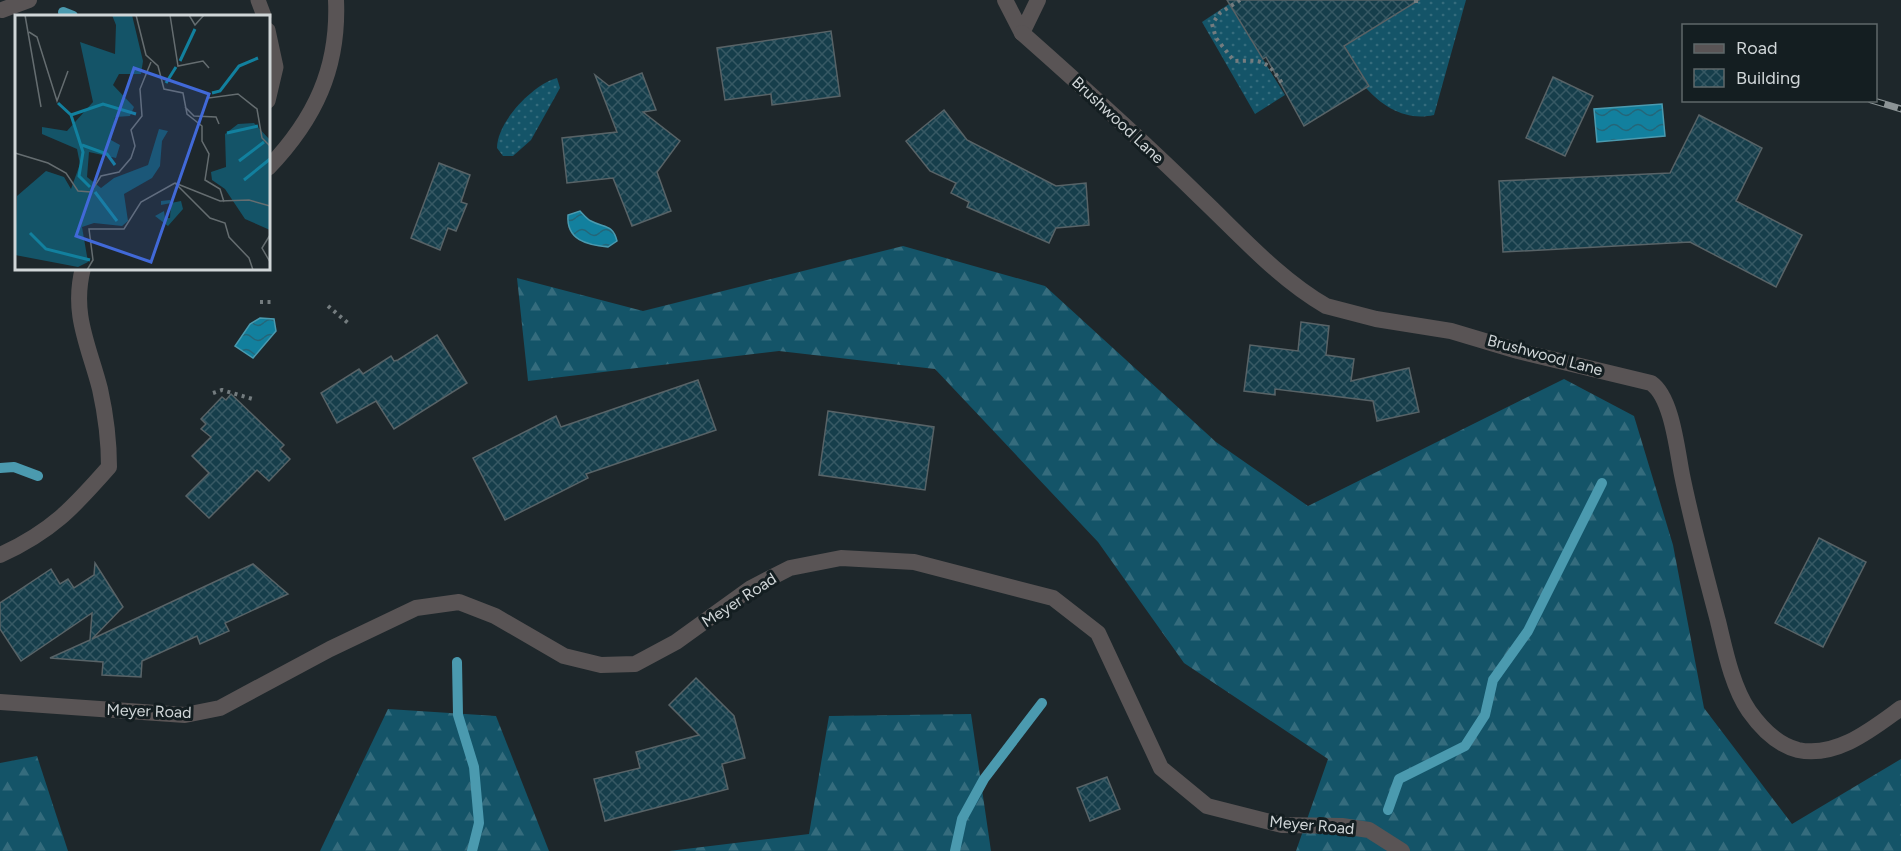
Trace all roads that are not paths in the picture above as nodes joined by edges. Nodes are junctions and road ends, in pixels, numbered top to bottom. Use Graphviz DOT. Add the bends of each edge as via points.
graph roads {
  1 [pos="29,0"];
  2 [pos="258,0"];
  3 [pos="336,0"];
  4 [pos="1005,0"];
  5 [pos="1038,0"];
  6 [pos="2,10"];
  7 [pos="264,15"];
  8 [pos="1022,33"];
  9 [pos="270,39"];
  10 [pos="270,92"];
  11 [pos="270,165"];
  12 [pos="82,270"];
  13 [pos="0,555"];
  14 [pos="0,702"];
  15 [pos="1901,708"];
  16 [pos="1402,851"];
  1 -- 6 [label="street"];
  2 -- 7 [label="lane"];
  3 -- 11 [label="street" via="335,50 328,76 303,124"];
  4 -- 8 [label="street"];
  5 -- 8 [label="street"];
  8 -- 15 [label="street, Brushwood Lane" via="1107,107 1257,250 1326,306 1489,340 1518,351 1651,382 1660,388 1673,426 1691,521 1729,665 1748,710 1779,741 1813,751 1848,743"];
  9 -- 10 [label="lane" via="276,67"];
  12 -- 13 [label="street" via="78,313 109,430 109,467 70,512 25,544"];
  14 -- 16 [label="street, Meyer Road" via="185,715 220,708 330,648 416,608 459,602 495,616 564,656 601,665 635,664 676,642 751,588 790,568 841,558 914,562 1053,598 1098,633 1161,768 1207,806 1282,825 1369,830"];
}
